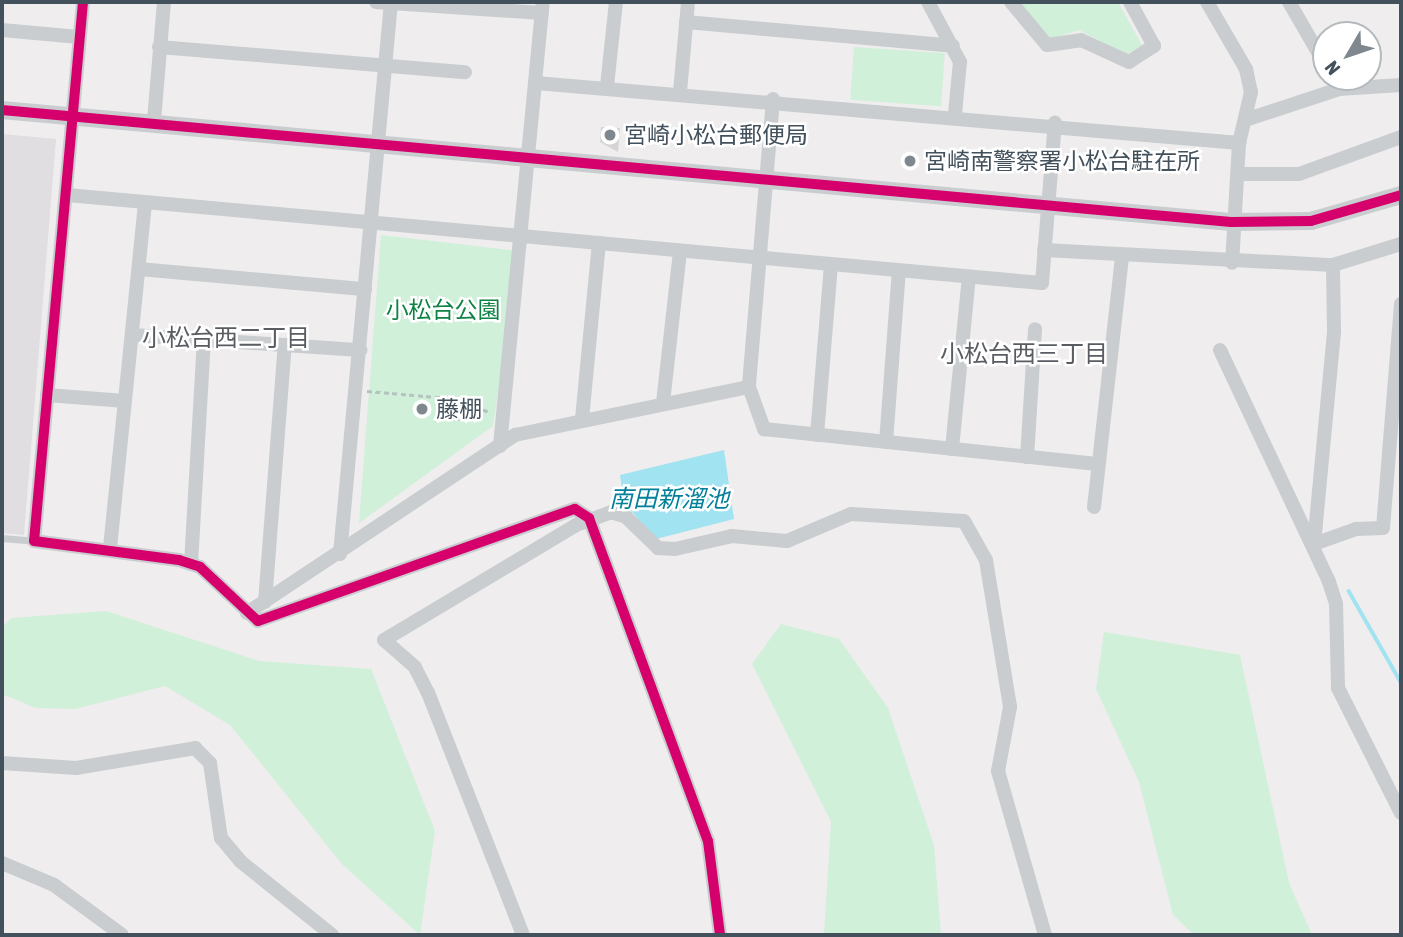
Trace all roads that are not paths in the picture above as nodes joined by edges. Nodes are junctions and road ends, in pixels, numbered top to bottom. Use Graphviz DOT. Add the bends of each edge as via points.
graph roads {
  1 [pos="83,2"];
  2 [pos="164,2"];
  3 [pos="386,2"];
  4 [pos="616,2"];
  5 [pos="688,2"];
  6 [pos="928,2"];
  7 [pos="1011,2"];
  8 [pos="1130,2"];
  9 [pos="1207,2"];
  10 [pos="1289,2"];
  11 [pos="542,7"];
  12 [pos="686,22"];
  13 [pos="2,30"];
  14 [pos="79,37"];
  15 [pos="1312,42"];
  16 [pos="953,46"];
  17 [pos="159,47"];
  18 [pos="385,66"];
  19 [pos="465,72"];
  20 [pos="536,83"];
  21 [pos="1382,84"];
  22 [pos="1401,85"];
  23 [pos="607,86"];
  24 [pos="1316,91"];
  25 [pos="680,92"];
  26 [pos="773,99"];
  27 [pos="2,110"];
  28 [pos="955,114"];
  29 [pos="75,115"];
  30 [pos="1248,119"];
  31 [pos="154,121"];
  32 [pos="1055,123"];
  33 [pos="1401,137"];
  34 [pos="379,142"];
  35 [pos="1239,143"];
  36 [pos="529,157"];
  37 [pos="1238,174"];
  38 [pos="768,176"];
  39 [pos="66,195"];
  40 [pos="1401,195"];
  41 [pos="145,203"];
  42 [pos="1049,204"];
  43 [pos="370,220"];
  44 [pos="1231,222"];
  45 [pos="521,236"];
  46 [pos="599,243"];
  47 [pos="1401,244"];
  48 [pos="1044,250"];
  49 [pos="680,251"];
  50 [pos="1122,256"];
  51 [pos="760,259"];
  52 [pos="1232,263"];
  53 [pos="831,265"];
  54 [pos="1333,265"];
  55 [pos="139,269"];
  56 [pos="900,271"];
  57 [pos="969,277"];
  58 [pos="365,289"];
  59 [pos="1401,304"];
  60 [pos="1035,329"];
  61 [pos="133,335"];
  62 [pos="205,340"];
  63 [pos="285,345"];
  64 [pos="361,350"];
  65 [pos="1220,350"];
  66 [pos="749,387"];
  67 [pos="47,395"];
  68 [pos="125,401"];
  69 [pos="663,403"];
  70 [pos="582,419"];
  71 [pos="817,435"];
  72 [pos="886,442"];
  73 [pos="500,446"];
  74 [pos="952,449"];
  75 [pos="1396,456"];
  76 [pos="1027,457"];
  77 [pos="1097,464"];
  78 [pos="1094,507"];
  79 [pos="589,518"];
  80 [pos="2,538"];
  81 [pos="34,541"];
  82 [pos="1314,544"];
  83 [pos="110,548"];
  84 [pos="340,554"];
  85 [pos="191,564"];
  86 [pos="265,602"];
  87 [pos="247,613"];
  88 [pos="2,763"];
  89 [pos="1401,813"];
  90 [pos="2,863"];
  91 [pos="122,935"];
  92 [pos="332,935"];
  93 [pos="523,935"];
  94 [pos="720,935"];
  95 [pos="1045,935"];
  1 -- 14 [label="street"];
  2 -- 17 [label="street"];
  3 -- 11 [label="street"];
  3 -- 18 [label="street"];
  4 -- 23 [label="street"];
  5 -- 12 [label="street"];
  6 -- 16 [label="street"];
  7 -- 8 [label="street" via="1047,45 1081,40 1129,62 1154,46"];
  9 -- 30 [label="street" via="1246,69"];
  10 -- 15 [label="street"];
  11 -- 20 [label="street"];
  12 -- 16 [label="street"];
  12 -- 25 [label="street"];
  13 -- 14 [label="street"];
  14 -- 29 [label="street"];
  16 -- 28 [label="street" via="960,62"];
  17 -- 18 [label="street"];
  17 -- 31 [label="street"];
  18 -- 19 [label="street"];
  18 -- 34 [label="street"];
  20 -- 23 [label="street"];
  20 -- 36 [label="street"];
  21 -- 22 [label="street"];
  23 -- 25 [label="street"];
  24 -- 30 [label="street"];
  25 -- 26 [label="street"];
  26 -- 28 [label="street"];
  26 -- 38 [label="street"];
  27 -- 29 [label="street"];
  28 -- 32 [label="street"];
  29 -- 31 [label="street"];
  29 -- 39 [label="street"];
  30 -- 35 [label="street"];
  31 -- 34 [label="street"];
  32 -- 35 [label="street"];
  32 -- 42 [label="street"];
  33 -- 37 [label="street" via="1299,174"];
  34 -- 36 [label="street"];
  34 -- 43 [label="street"];
  35 -- 37 [label="street"];
  36 -- 38 [label="street"];
  36 -- 45 [label="street"];
  37 -- 44 [label="street"];
  38 -- 42 [label="street"];
  38 -- 51 [label="street"];
  39 -- 41 [label="street"];
  39 -- 67 [label="street"];
  40 -- 44 [label="street" via="1311,221"];
  41 -- 43 [label="street"];
  41 -- 55 [label="street"];
  42 -- 44 [label="street"];
  42 -- 48 [label="street"];
  43 -- 45 [label="street"];
  43 -- 58 [label="street"];
  44 -- 52 [label="street"];
  45 -- 46 [label="street"];
  45 -- 73 [label="street"];
  46 -- 49 [label="street"];
  46 -- 70 [label="street"];
  47 -- 54 [label="street"];
  48 -- 50 [label="street"];
  48 -- 57 [label="street" via="1042,283"];
  49 -- 51 [label="street"];
  49 -- 69 [label="street"];
  50 -- 52 [label="street"];
  50 -- 77 [label="street"];
  51 -- 53 [label="street"];
  51 -- 66 [label="street"];
  52 -- 54 [label="street"];
  53 -- 56 [label="street"];
  53 -- 71 [label="street"];
  54 -- 82 [label="street" via="1334,331"];
  55 -- 58 [label="street"];
  55 -- 61 [label="street"];
  56 -- 57 [label="street"];
  56 -- 72 [label="street"];
  57 -- 74 [label="street"];
  58 -- 64 [label="street"];
  59 -- 75 [label="street"];
  60 -- 76 [label="street"];
  61 -- 62 [label="street"];
  61 -- 68 [label="street"];
  62 -- 63 [label="street"];
  62 -- 85 [label="street"];
  63 -- 64 [label="street"];
  63 -- 86 [label="street"];
  64 -- 84 [label="street"];
  65 -- 82 [label="street" via="1291,510"];
  66 -- 69 [label="street"];
  66 -- 71 [label="street" via="764,429"];
  67 -- 68 [label="street"];
  67 -- 81 [label="street"];
  68 -- 83 [label="street"];
  69 -- 70 [label="street"];
  70 -- 73 [label="street" via="516,435"];
  71 -- 72 [label="street"];
  72 -- 74 [label="street"];
  73 -- 84 [label="street"];
  74 -- 76 [label="street"];
  75 -- 82 [label="street" via="1383,528 1356,528"];
  76 -- 77 [label="street"];
  77 -- 78 [label="street"];
  79 -- 87 [label="street" via="575,509 557,511 258,621"];
  79 -- 93 [label="street" via="384,640 415,667 428,693"];
  79 -- 94 [label="street" via="708,841"];
  79 -- 95 [label="street" via="626,517 658,548 675,549 732,536 787,541 850,514 964,520 986,561 1010,708 998,771"];
  80 -- 81 [label="lane"];
  81 -- 83 [label="street"];
  82 -- 89 [label="street" via="1336,604 1338,688"];
  83 -- 85 [label="street"];
  84 -- 86 [label="street"];
  85 -- 87 [label="street"];
  86 -- 87 [label="street"];
  88 -- 92 [label="street" via="76,768 195,748 209,763 221,838 240,861"];
  90 -- 91 [label="street" via="54,885"];
}
